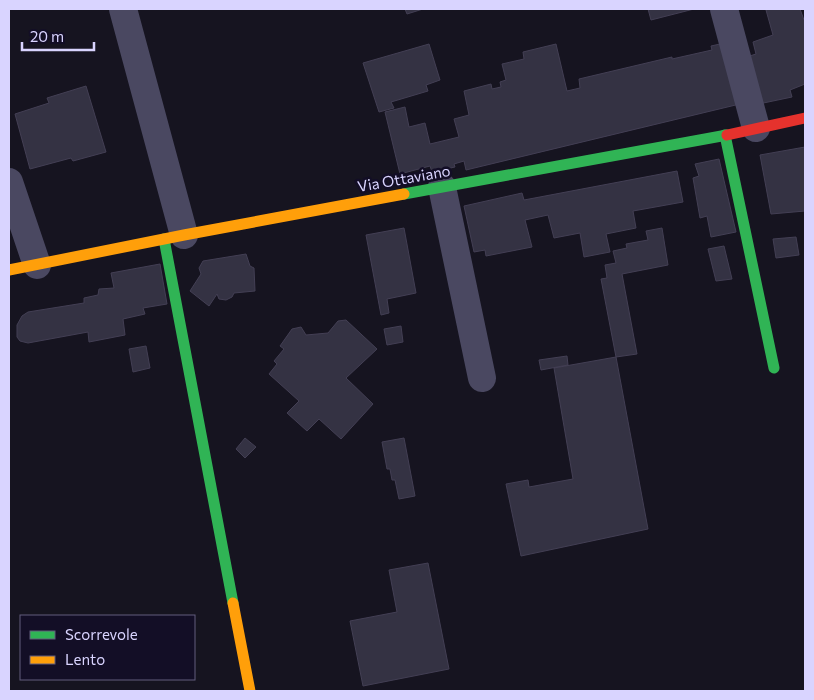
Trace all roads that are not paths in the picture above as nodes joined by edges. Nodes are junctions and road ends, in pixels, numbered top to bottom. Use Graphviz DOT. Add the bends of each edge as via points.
graph roads {
  1 [pos="123,9"];
  2 [pos="724,9"];
  3 [pos="805,118"];
  4 [pos="756,128"];
  5 [pos="725,135"];
  6 [pos="9,182"];
  7 [pos="442,187"];
  8 [pos="174,237"];
  9 [pos="37,265"];
  10 [pos="9,270"];
  11 [pos="774,368"];
  12 [pos="482,378"];
  13 [pos="250,691"];
  1 -- 8 [label="street"];
  2 -- 4 [label="street"];
  3 -- 4 [label="main road, Via Ottaviano"];
  4 -- 5 [label="main road, Via Ottaviano"];
  5 -- 7 [label="main road, Via Ottaviano"];
  5 -- 11 [label="main road"];
  6 -- 9 [label="street"];
  7 -- 8 [label="main road, Via Ottaviano"];
  7 -- 12 [label="street"];
  8 -- 9 [label="main road, Via Ottaviano"];
  8 -- 13 [label="main road"];
  9 -- 10 [label="main road, Via Ottaviano"];
}
